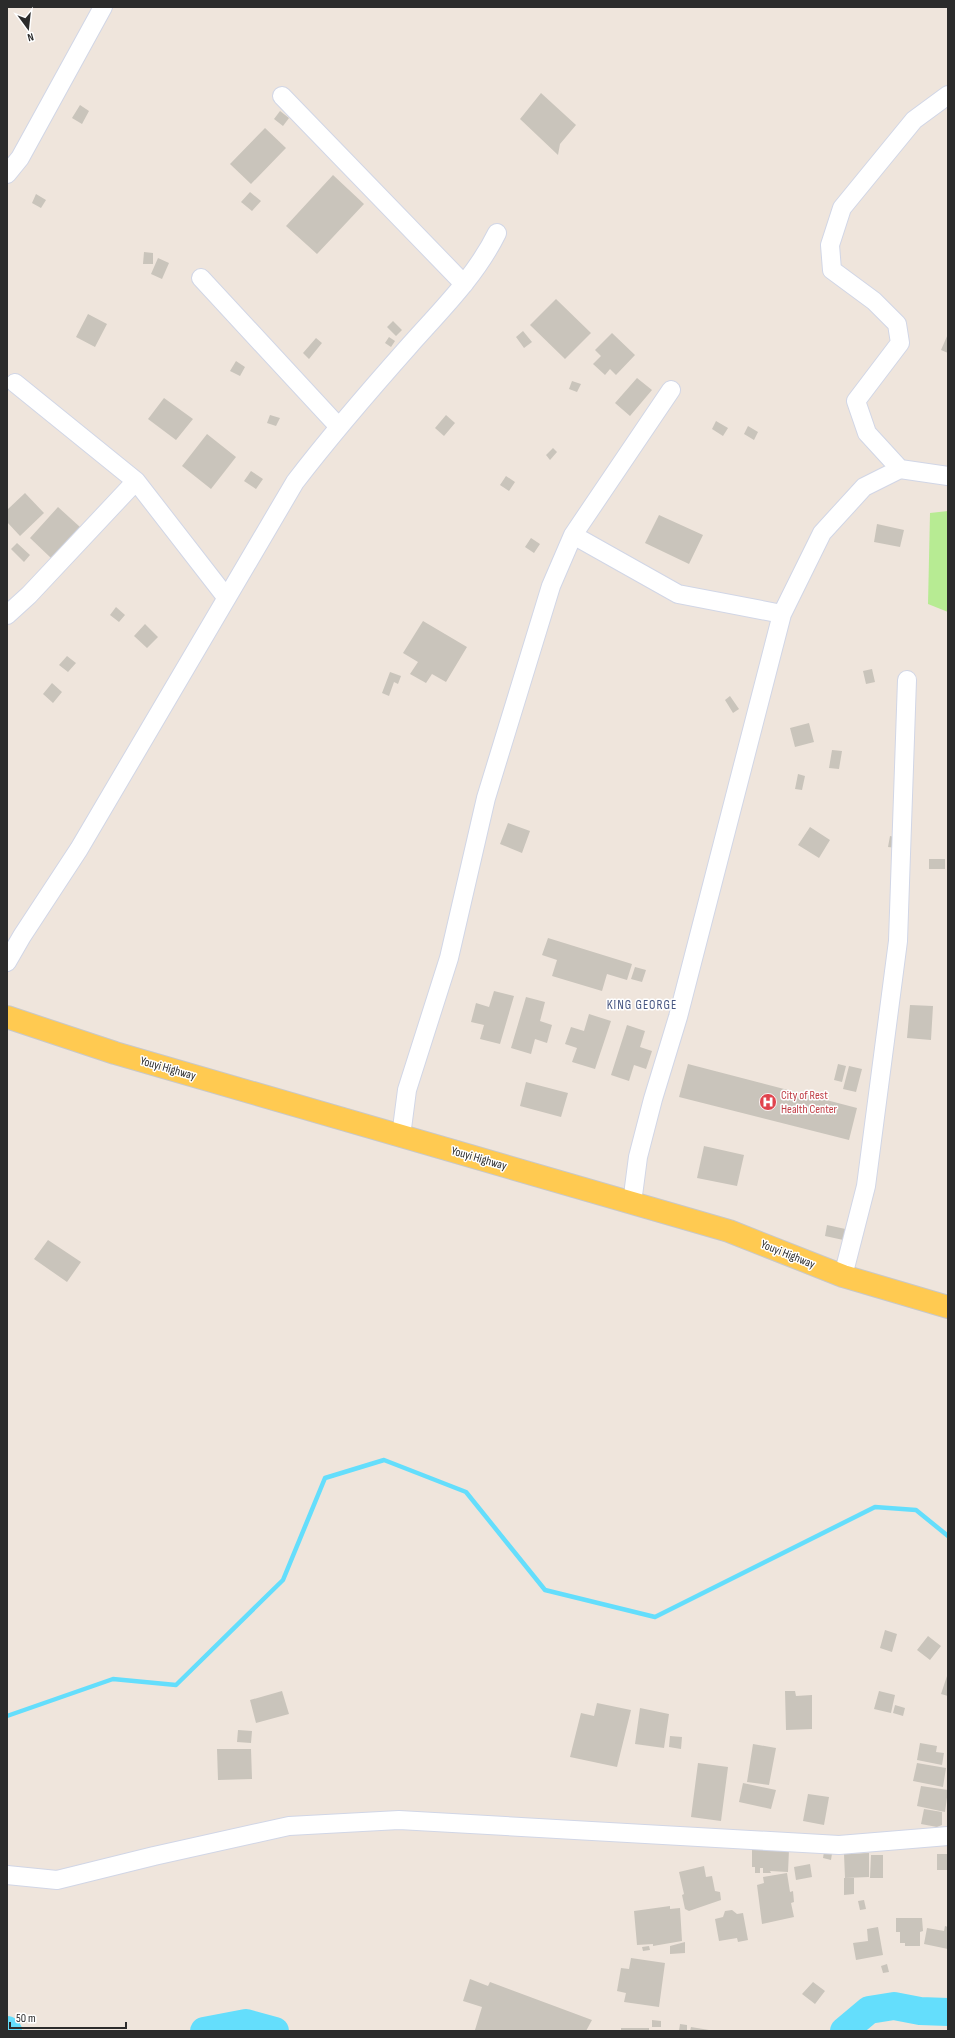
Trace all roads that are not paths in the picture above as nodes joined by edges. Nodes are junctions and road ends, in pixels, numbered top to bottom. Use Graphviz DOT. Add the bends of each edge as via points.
graph roads {
  1 [pos="103,7"];
  2 [pos="948,95"];
  3 [pos="282,96"];
  4 [pos="7,174"];
  5 [pos="497,233"];
  6 [pos="201,278"];
  7 [pos="464,284"];
  8 [pos="15,383"];
  9 [pos="671,390"];
  10 [pos="338,426"];
  11 [pos="900,469"];
  12 [pos="948,476"];
  13 [pos="136,481"];
  14 [pos="573,535"];
  15 [pos="226,597"];
  16 [pos="782,614"];
  17 [pos="7,615"];
  18 [pos="907,680"];
  19 [pos="7,962"];
  20 [pos="7,1017"];
  21 [pos="401,1136"];
  22 [pos="632,1203"];
  23 [pos="843,1276"];
  24 [pos="948,1307"];
  25 [pos="948,1836"];
  26 [pos="7,1874"];
  1 -- 4 [label="street" via="20,158"];
  2 -- 11 [label="street" via="914,120 842,208 830,245 832,270 874,301 897,324 900,343 856,401 867,433"];
  3 -- 7 [label="street"];
  5 -- 7 [label="street" via="487,253"];
  6 -- 10 [label="street"];
  7 -- 10 [label="street"];
  8 -- 13 [label="street"];
  9 -- 14 [label="street"];
  10 -- 15 [label="street" via="295,482"];
  11 -- 12 [label="street"];
  11 -- 16 [label="street" via="864,487 822,533"];
  13 -- 15 [label="street"];
  13 -- 17 [label="street"];
  14 -- 16 [label="street" via="678,594"];
  14 -- 21 [label="street" via="550,586 486,798 449,958 407,1090"];
  15 -- 19 [label="street" via="79,849"];
  16 -- 22 [label="street" via="678,1017 638,1157"];
  18 -- 23 [label="street" via="898,941 866,1186"];
  20 -- 21 [label="main road, Youyi Highway" via="115,1054"];
  21 -- 22 [label="main road, Youyi Highway"];
  22 -- 23 [label="main road, Youyi Highway" via="729,1231"];
  23 -- 24 [label="main road, Youyi Highway"];
  25 -- 26 [label="street" via="839,1845 400,1820 289,1826 57,1880"];
}
